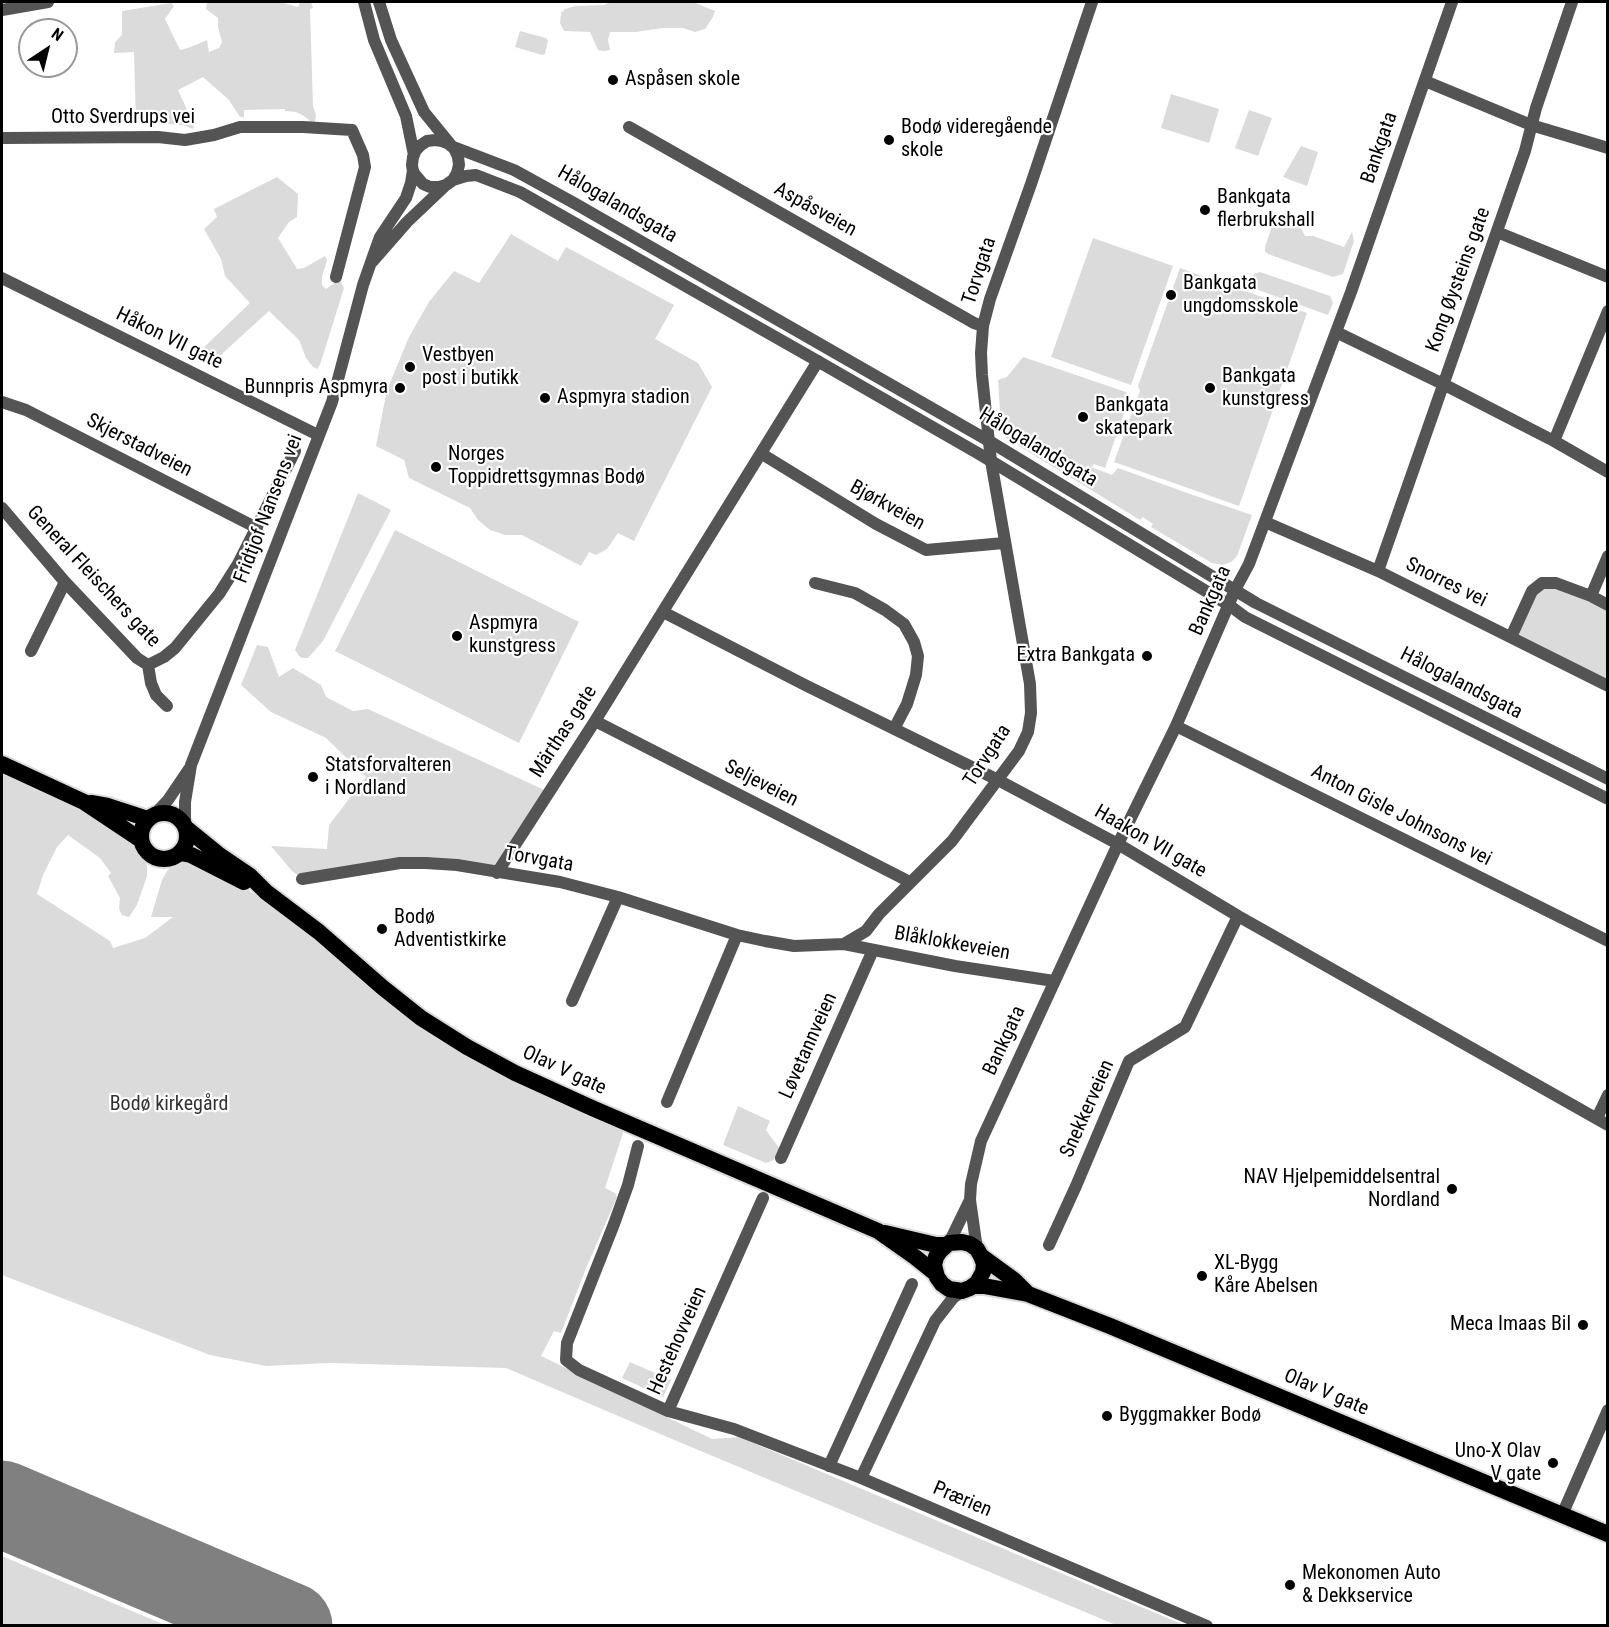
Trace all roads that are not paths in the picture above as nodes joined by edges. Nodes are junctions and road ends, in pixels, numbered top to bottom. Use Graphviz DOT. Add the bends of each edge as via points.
graph roads {
  1 [pos="48,2"];
  2 [pos="363,2"];
  3 [pos="379,2"];
  4 [pos="1092,2"];
  5 [pos="1452,2"];
  6 [pos="1572,2"];
  7 [pos="2,10"];
  8 [pos="1425,81"];
  9 [pos="1531,125"];
  10 [pos="629,127"];
  11 [pos="2,138"];
  12 [pos="450,145"];
  13 [pos="1608,148"];
  14 [pos="414,155"];
  15 [pos="413,169"];
  16 [pos="450,182"];
  17 [pos="1497,232"];
  18 [pos="371,263"];
  19 [pos="336,277"];
  20 [pos="1608,277"];
  21 [pos="2,278"];
  22 [pos="1608,311"];
  23 [pos="983,326"];
  24 [pos="1336,332"];
  25 [pos="818,361"];
  26 [pos="1443,384"];
  27 [pos="2,402"];
  28 [pos="318,435"];
  29 [pos="989,441"];
  30 [pos="1554,441"];
  31 [pos="295,451"];
  32 [pos="762,454"];
  33 [pos="991,461"];
  34 [pos="1608,472"];
  35 [pos="2,508"];
  36 [pos="1265,522"];
  37 [pos="257,528"];
  38 [pos="1004,543"];
  39 [pos="1608,556"];
  40 [pos="1378,571"];
  41 [pos="65,582"];
  42 [pos="815,583"];
  43 [pos="1235,590"];
  44 [pos="1591,597"];
  45 [pos="1230,605"];
  46 [pos="1608,605"];
  47 [pos="663,612"];
  48 [pos="1511,637"];
  49 [pos="31,651"];
  50 [pos="148,665"];
  51 [pos="1608,686"];
  52 [pos="167,706"];
  53 [pos="595,721"];
  54 [pos="1176,726"];
  55 [pos="894,729"];
  56 [pos="2,764"];
  57 [pos="191,765"];
  58 [pos="1608,779"];
  59 [pos="998,780"];
  60 [pos="1608,799"];
  61 [pos="84,802"];
  62 [pos="152,817"];
  63 [pos="185,827"];
  64 [pos="141,840"];
  65 [pos="1118,844"];
  66 [pos="180,853"];
  67 [pos="496,873"];
  68 [pos="302,879"];
  69 [pos="910,882"];
  70 [pos="266,892"];
  71 [pos="618,897"];
  72 [pos="1238,916"];
  73 [pos="737,935"];
  74 [pos="1608,941"];
  75 [pos="844,944"];
  76 [pos="873,950"];
  77 [pos="1054,981"];
  78 [pos="572,1001"];
  79 [pos="1608,1095"];
  80 [pos="668,1102"];
  81 [pos="1602,1121"];
  82 [pos="638,1146"];
  83 [pos="781,1158"];
  84 [pos="763,1198"];
  85 [pos="970,1200"];
  86 [pos="878,1232"];
  87 [pos="947,1244"];
  88 [pos="1049,1245"];
  89 [pos="979,1252"];
  90 [pos="937,1277"];
  91 [pos="912,1284"];
  92 [pos="968,1288"];
  93 [pos="1028,1294"];
  94 [pos="934,1321"];
  95 [pos="1608,1410"];
  96 [pos="668,1411"];
  97 [pos="829,1466"];
  98 [pos="861,1478"];
  99 [pos="1562,1515"];
  100 [pos="1608,1534"];
  101 [pos="1207,1626"];
  1 -- 7 [label="street"];
  2 -- 14 [label="street" via="374,40 406,116"];
  3 -- 12 [label="street" via="391,40 424,111"];
  4 -- 23 [label="street, Torvgata"];
  5 -- 8 [label="street, Bankgata"];
  6 -- 9 [label="street, Kong Øysteins gate"];
  8 -- 9 [label="street"];
  8 -- 24 [label="street, Bankgata"];
  9 -- 13 [label="street"];
  9 -- 17 [label="street, Kong Øysteins gate"];
  10 -- 23 [label="street, Aspåsveien"];
  11 -- 19 [label="street, Otto Sverdrups vei" via="185,140 240,127 352,130 365,167"];
  12 -- 14 [label="street, Hålogalandsgata" via="427,141"];
  12 -- 16 [label="street" via="459,165"];
  12 -- 29 [label="street, Hålogalandsgata" via="539,183"];
  14 -- 15 [label="street"];
  15 -- 16 [label="street, Hålogalandsgata" via="417,179 430,187"];
  15 -- 18 [label="street, Fridtjof Nansens vei" via="403,203 380,237"];
  16 -- 18 [label="street, Fridtjof Nansens vei"];
  16 -- 25 [label="street, Hålogalandsgata" via="476,175 520,192"];
  17 -- 20 [label="street"];
  17 -- 26 [label="street, Kong Øysteins gate"];
  18 -- 28 [label="street, Fridtjof Nansens vei" via="332,402"];
  21 -- 28 [label="street, Håkon VII gate"];
  22 -- 30 [label="street"];
  23 -- 29 [label="street, Torvgata" via="982,375"];
  24 -- 26 [label="street"];
  24 -- 36 [label="street, Bankgata"];
  25 -- 32 [label="street, Märthas gate"];
  25 -- 33 [label="street, Hålogalandsgata"];
  26 -- 30 [label="street"];
  26 -- 40 [label="street, Kong Øysteins gate"];
  27 -- 37 [label="street, Skjerstadveien" via="26,410"];
  28 -- 57 [label="street, Fridtjof Nansens vei"];
  29 -- 33 [label="street, Torvgata"];
  29 -- 43 [label="street, Hålogalandsgata"];
  30 -- 34 [label="street"];
  31 -- 37 [label="street, General Fleischers gate"];
  32 -- 38 [label="street, Bjørkveien" via="926,550"];
  32 -- 47 [label="street, Märthas gate"];
  33 -- 38 [label="street, Torvgata"];
  33 -- 45 [label="street, Hålogalandsgata"];
  35 -- 41 [label="street, General Fleischers gate"];
  36 -- 40 [label="street, Snorres vei"];
  36 -- 43 [label="street, Bankgata"];
  37 -- 50 [label="street, General Fleischers gate" via="219,594 175,648"];
  38 -- 59 [label="street, Torvgata" via="1030,684 1031,713 1019,751"];
  39 -- 44 [label="street"];
  40 -- 48 [label="street, Snorres vei"];
  41 -- 49 [label="street"];
  41 -- 50 [label="street, General Fleischers gate"];
  42 -- 55 [label="street" via="855,593 885,610 904,624 914,642 918,656 916,675"];
  43 -- 45 [label="street, Bankgata"];
  43 -- 58 [label="street, Hålogalandsgata"];
  44 -- 46 [label="street"];
  44 -- 48 [label="street" via="1556,583 1542,583 1532,591"];
  45 -- 54 [label="street, Bankgata"];
  45 -- 60 [label="street, Hålogalandsgata" via="1248,619"];
  47 -- 53 [label="street, Märthas gate"];
  47 -- 55 [label="street, Haakon VII gate"];
  48 -- 51 [label="street, Snorres vei"];
  50 -- 52 [label="street" via="156,695"];
  53 -- 67 [label="street, Märthas gate"];
  53 -- 69 [label="street, Seljeveien"];
  54 -- 65 [label="street, Bankgata"];
  54 -- 74 [label="street, Anton Gisle Johnsons vei"];
  55 -- 59 [label="street, Haakon VII gate"];
  56 -- 61 [label="highway, Olav V gate"];
  57 -- 62 [label="street, Fridtjof Nansens vei"];
  57 -- 63 [label="street, Fridtjof Nansens vei"];
  59 -- 65 [label="street, Haakon VII gate"];
  59 -- 69 [label="street, Torvgata" via="952,841"];
  61 -- 62 [label="highway, Olav V gate"];
  61 -- 64 [label="highway, Olav V gate"];
  62 -- 63 [label="highway, Olav V gate" via="175,815"];
  62 -- 64 [label="highway" via="142,828"];
  63 -- 66 [label="highway" via="186,842"];
  63 -- 70 [label="highway, Olav V gate"];
  64 -- 66 [label="highway, Olav V gate" via="147,852 158,858"];
  65 -- 72 [label="street, Haakon VII gate"];
  65 -- 77 [label="street, Bankgata"];
  66 -- 70 [label="highway, Olav V gate"];
  67 -- 68 [label="street, Torvgata" via="457,865 400,863"];
  67 -- 71 [label="street, Torvgata" via="560,882"];
  69 -- 75 [label="street, Torvgata" via="866,931"];
  70 -- 86 [label="highway, Olav V gate" via="320,932 421,1018 467,1047 592,1108"];
  71 -- 73 [label="street, Torvgata"];
  71 -- 78 [label="street"];
  72 -- 81 [label="street, Haakon VII gate"];
  72 -- 88 [label="street, Snekkerveien" via="1185,1027 1129,1061"];
  73 -- 75 [label="street, Torvgata" via="795,946"];
  73 -- 80 [label="street"];
  75 -- 76 [label="street, Blåklokkeveien"];
  76 -- 77 [label="street, Blåklokkeveien"];
  76 -- 83 [label="street, Løvetannveien"];
  77 -- 85 [label="street, Bankgata" via="981,1142"];
  79 -- 81 [label="street"];
  82 -- 96 [label="street" via="614,1224 567,1343 566,1360 579,1370"];
  84 -- 96 [label="street, Hestehovveien"];
  85 -- 87 [label="street, Bankgata"];
  85 -- 89 [label="street, Bankgata"];
  86 -- 87 [label="highway, Olav V gate"];
  86 -- 90 [label="highway, Olav V gate"];
  87 -- 89 [label="highway" via="966,1242"];
  87 -- 90 [label="highway" via="936,1257"];
  89 -- 92 [label="highway" via="983,1272 980,1280"];
  89 -- 93 [label="highway, Olav V gate"];
  90 -- 92 [label="highway" via="949,1289"];
  90 -- 94 [label="street" via="940,1296"];
  91 -- 97 [label="street"];
  92 -- 93 [label="highway, Olav V gate" via="995,1287"];
  92 -- 94 [label="street" via="953,1298"];
  93 -- 99 [label="highway, Olav V gate"];
  94 -- 98 [label="street"];
  95 -- 99 [label="street"];
  96 -- 97 [label="street, Hestehovveien" via="734,1429"];
  97 -- 98 [label="street, Hestehovveien"];
  98 -- 101 [label="street, Prærien"];
  99 -- 100 [label="highway, Olav V gate"];
}
